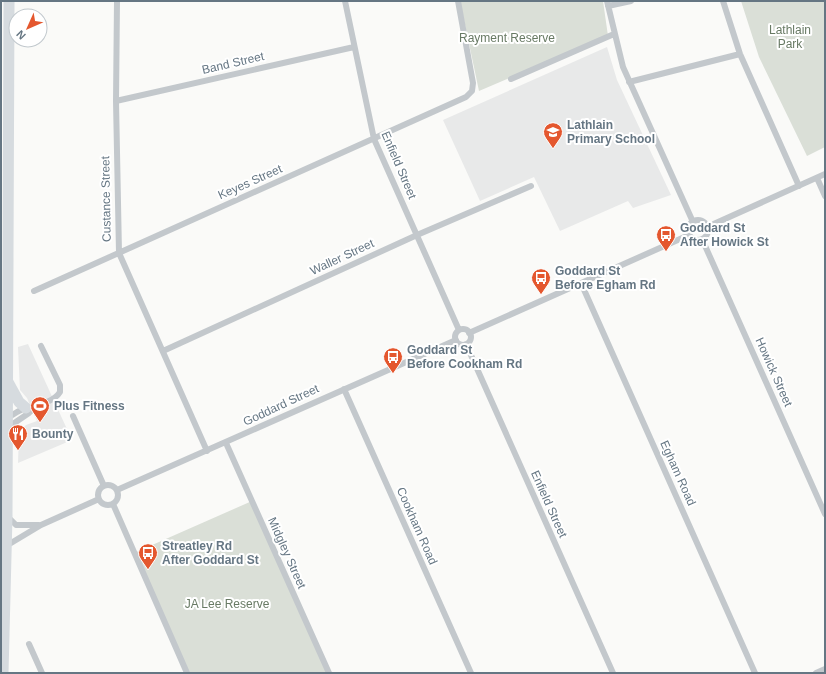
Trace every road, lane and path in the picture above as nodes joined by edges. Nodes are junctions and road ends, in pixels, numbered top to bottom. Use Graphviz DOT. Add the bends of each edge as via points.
graph roads {
  1 [pos="10,1"];
  2 [pos="117,1"];
  3 [pos="345,1"];
  4 [pos="458,1"];
  5 [pos="629,1"];
  6 [pos="723,1"];
  7 [pos="608,3"];
  8 [pos="614,34"];
  9 [pos="354,47"];
  10 [pos="740,54"];
  11 [pos="512,79"];
  12 [pos="630,82"];
  13 [pos="116,101"];
  14 [pos="374,139"];
  15 [pos="825,174"];
  16 [pos="817,178"];
  17 [pos="531,186"];
  18 [pos="799,186"];
  19 [pos="825,196"];
  20 [pos="693,222"];
  21 [pos="708,228"];
  22 [pos="417,235"];
  23 [pos="690,235"];
  24 [pos="702,239"];
  25 [pos="119,253"];
  26 [pos="581,283"];
  27 [pos="34,290"];
  28 [pos="459,330"];
  29 [pos="470,333"];
  30 [pos="456,340"];
  31 [pos="466,344"];
  32 [pos="41,346"];
  33 [pos="163,351"];
  34 [pos="7,380"];
  35 [pos="344,389"];
  36 [pos="31,407"];
  37 [pos="73,416"];
  38 [pos="7,423"];
  39 [pos="226,443"];
  40 [pos="207,451"];
  41 [pos="104,486"];
  42 [pos="116,490"];
  43 [pos="99,499"];
  44 [pos="112,504"];
  45 [pos="825,514"];
  46 [pos="7,516"];
  47 [pos="40,525"];
  48 [pos="5,548"];
  49 [pos="29,644"];
  50 [pos="825,669"];
  51 [pos="3,673"];
  52 [pos="42,673"];
  53 [pos="187,673"];
  54 [pos="329,673"];
  55 [pos="471,673"];
  56 [pos="613,673"];
  57 [pos="755,673"];
  58 [pos="816,673"];
  1 -- 34 [label="highway"];
  2 -- 13 [label="street, Custance Street"];
  3 -- 9 [label="street, Enfield Street"];
  4 -- 14 [label="street, Keyes Street" via="473,84 472,91 466,97"];
  5 -- 7 [label="street"];
  6 -- 10 [label="street"];
  7 -- 8 [label="street"];
  8 -- 11 [label="street"];
  8 -- 12 [label="street" via="621,62"];
  9 -- 13 [label="street, Band Street"];
  9 -- 14 [label="street, Enfield Street"];
  10 -- 12 [label="street"];
  10 -- 18 [label="street"];
  12 -- 20 [label="street"];
  13 -- 25 [label="street, Custance Street"];
  14 -- 22 [label="street, Enfield Street"];
  14 -- 25 [label="street, Keyes Street"];
  15 -- 16 [label="street"];
  16 -- 18 [label="street"];
  16 -- 19 [label="street"];
  17 -- 22 [label="street, Waller Street"];
  18 -- 21 [label="street"];
  20 -- 21 [label="street" via="702,221"];
  20 -- 23 [label="street" via="688,228"];
  21 -- 24 [label="street" via="706,236"];
  22 -- 28 [label="street, Enfield Street"];
  22 -- 33 [label="street, Waller Street"];
  23 -- 24 [label="street" via="693,239"];
  23 -- 26 [label="street"];
  24 -- 45 [label="street, Howick Street"];
  25 -- 27 [label="street, Keyes Street"];
  25 -- 33 [label="street, Custance Street"];
  26 -- 29 [label="street"];
  26 -- 57 [label="street, Egham Road"];
  28 -- 29 [label="street"];
  28 -- 30 [label="street" via="455,336"];
  29 -- 31 [label="street"];
  30 -- 31 [label="street"];
  30 -- 35 [label="street, Goddard Street"];
  31 -- 56 [label="street, Enfield Street"];
  32 -- 36 [label="street" via="61,388 56,397"];
  33 -- 40 [label="street, Custance Street"];
  34 -- 36 [label="highway" via="19,402"];
  34 -- 38 [label="highway"];
  35 -- 39 [label="street, Goddard Street"];
  35 -- 55 [label="street, Cookham Road"];
  36 -- 38 [label="street"];
  36 -- 38 [label="street" via="29,413"];
  37 -- 41 [label="street"];
  38 -- 46 [label="highway"];
  39 -- 40 [label="street, Goddard Street"];
  39 -- 54 [label="street, Midgley Street"];
  40 -- 42 [label="street, Goddard Street"];
  41 -- 42 [label="street" via="110,485"];
  41 -- 43 [label="street" via="98,492"];
  42 -- 44 [label="street" via="117,499"];
  43 -- 44 [label="street" via="106,504"];
  43 -- 47 [label="street"];
  44 -- 53 [label="street"];
  46 -- 47 [label="street" via="16,526"];
  46 -- 48 [label="highway"];
  47 -- 48 [label="street"];
  48 -- 51 [label="highway"];
  49 -- 52 [label="street"];
  50 -- 58 [label="street"];
}
